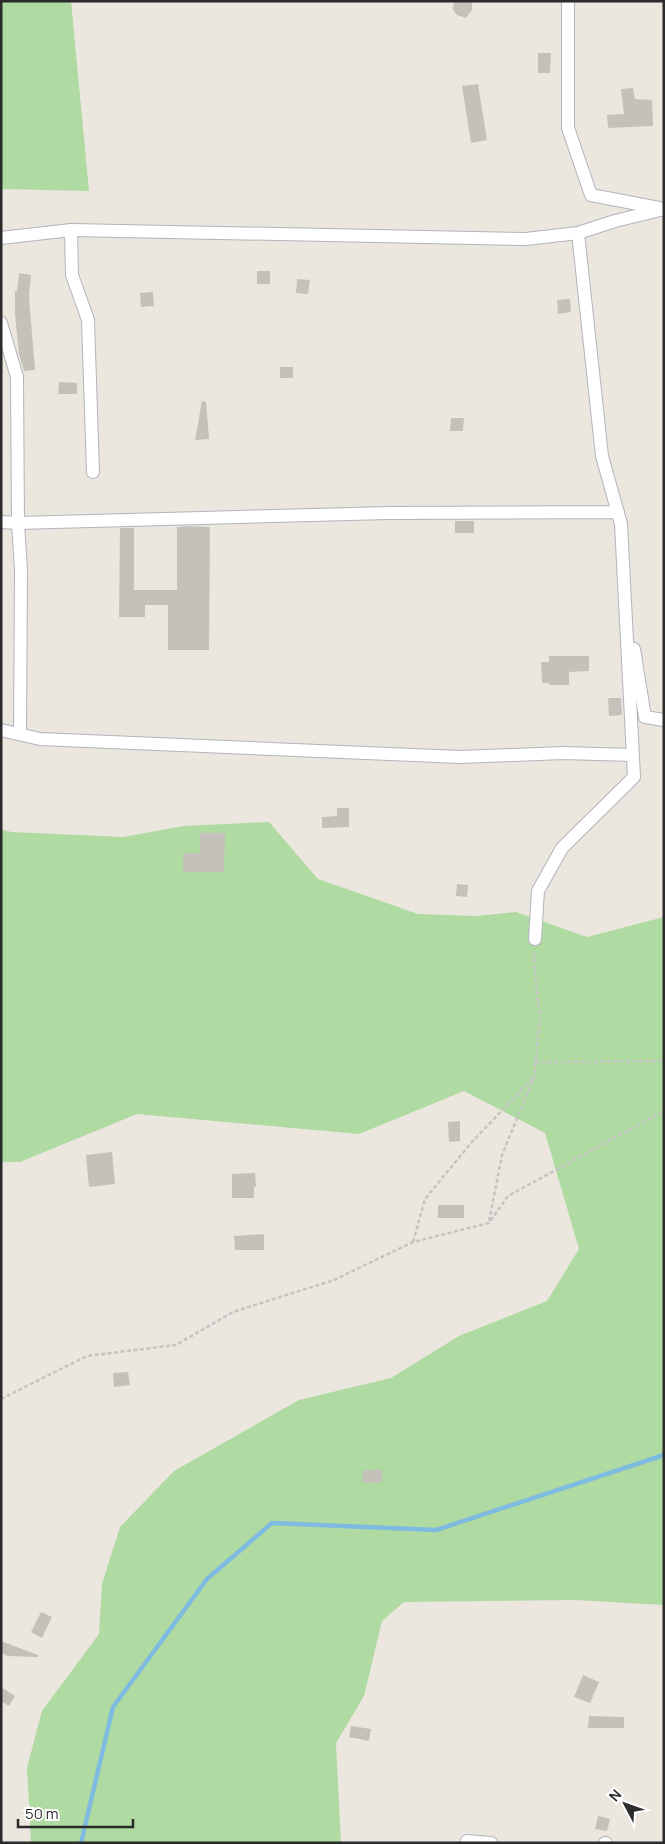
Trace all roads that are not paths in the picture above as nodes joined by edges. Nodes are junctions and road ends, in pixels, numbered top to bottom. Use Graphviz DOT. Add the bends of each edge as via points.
graph roads {
  1 [pos="568,1"];
  2 [pos="664,209"];
  3 [pos="72,230"];
  4 [pos="578,234"];
  5 [pos="1,238"];
  6 [pos="1,323"];
  7 [pos="93,472"];
  8 [pos="606,478"];
  9 [pos="618,512"];
  10 [pos="1,522"];
  11 [pos="18,523"];
  12 [pos="664,720"];
  13 [pos="1,730"];
  14 [pos="20,734"];
  15 [pos="633,755"];
  16 [pos="535,939"];
  17 [pos="467,1842"];
  18 [pos="491,1843"];
  1 -- 2 [label="street" via="568,128 591,195"];
  2 -- 4 [label="street"];
  3 -- 4 [label="street" via="526,239"];
  3 -- 5 [label="street"];
  3 -- 7 [label="street" via="72,275 88,320"];
  4 -- 9 [label="street" via="602,456"];
  6 -- 11 [label="street" via="17,377"];
  8 -- 12 [label="street" via="645,717"];
  9 -- 11 [label="street" via="388,513"];
  9 -- 15 [label="street"];
  10 -- 11 [label="street"];
  11 -- 14 [label="street" via="21,570"];
  13 -- 14 [label="street"];
  14 -- 15 [label="street" via="40,738 460,757 563,753"];
  15 -- 16 [label="street" via="634,777 562,848 538,891"];
  17 -- 18 [label="street"];
}
